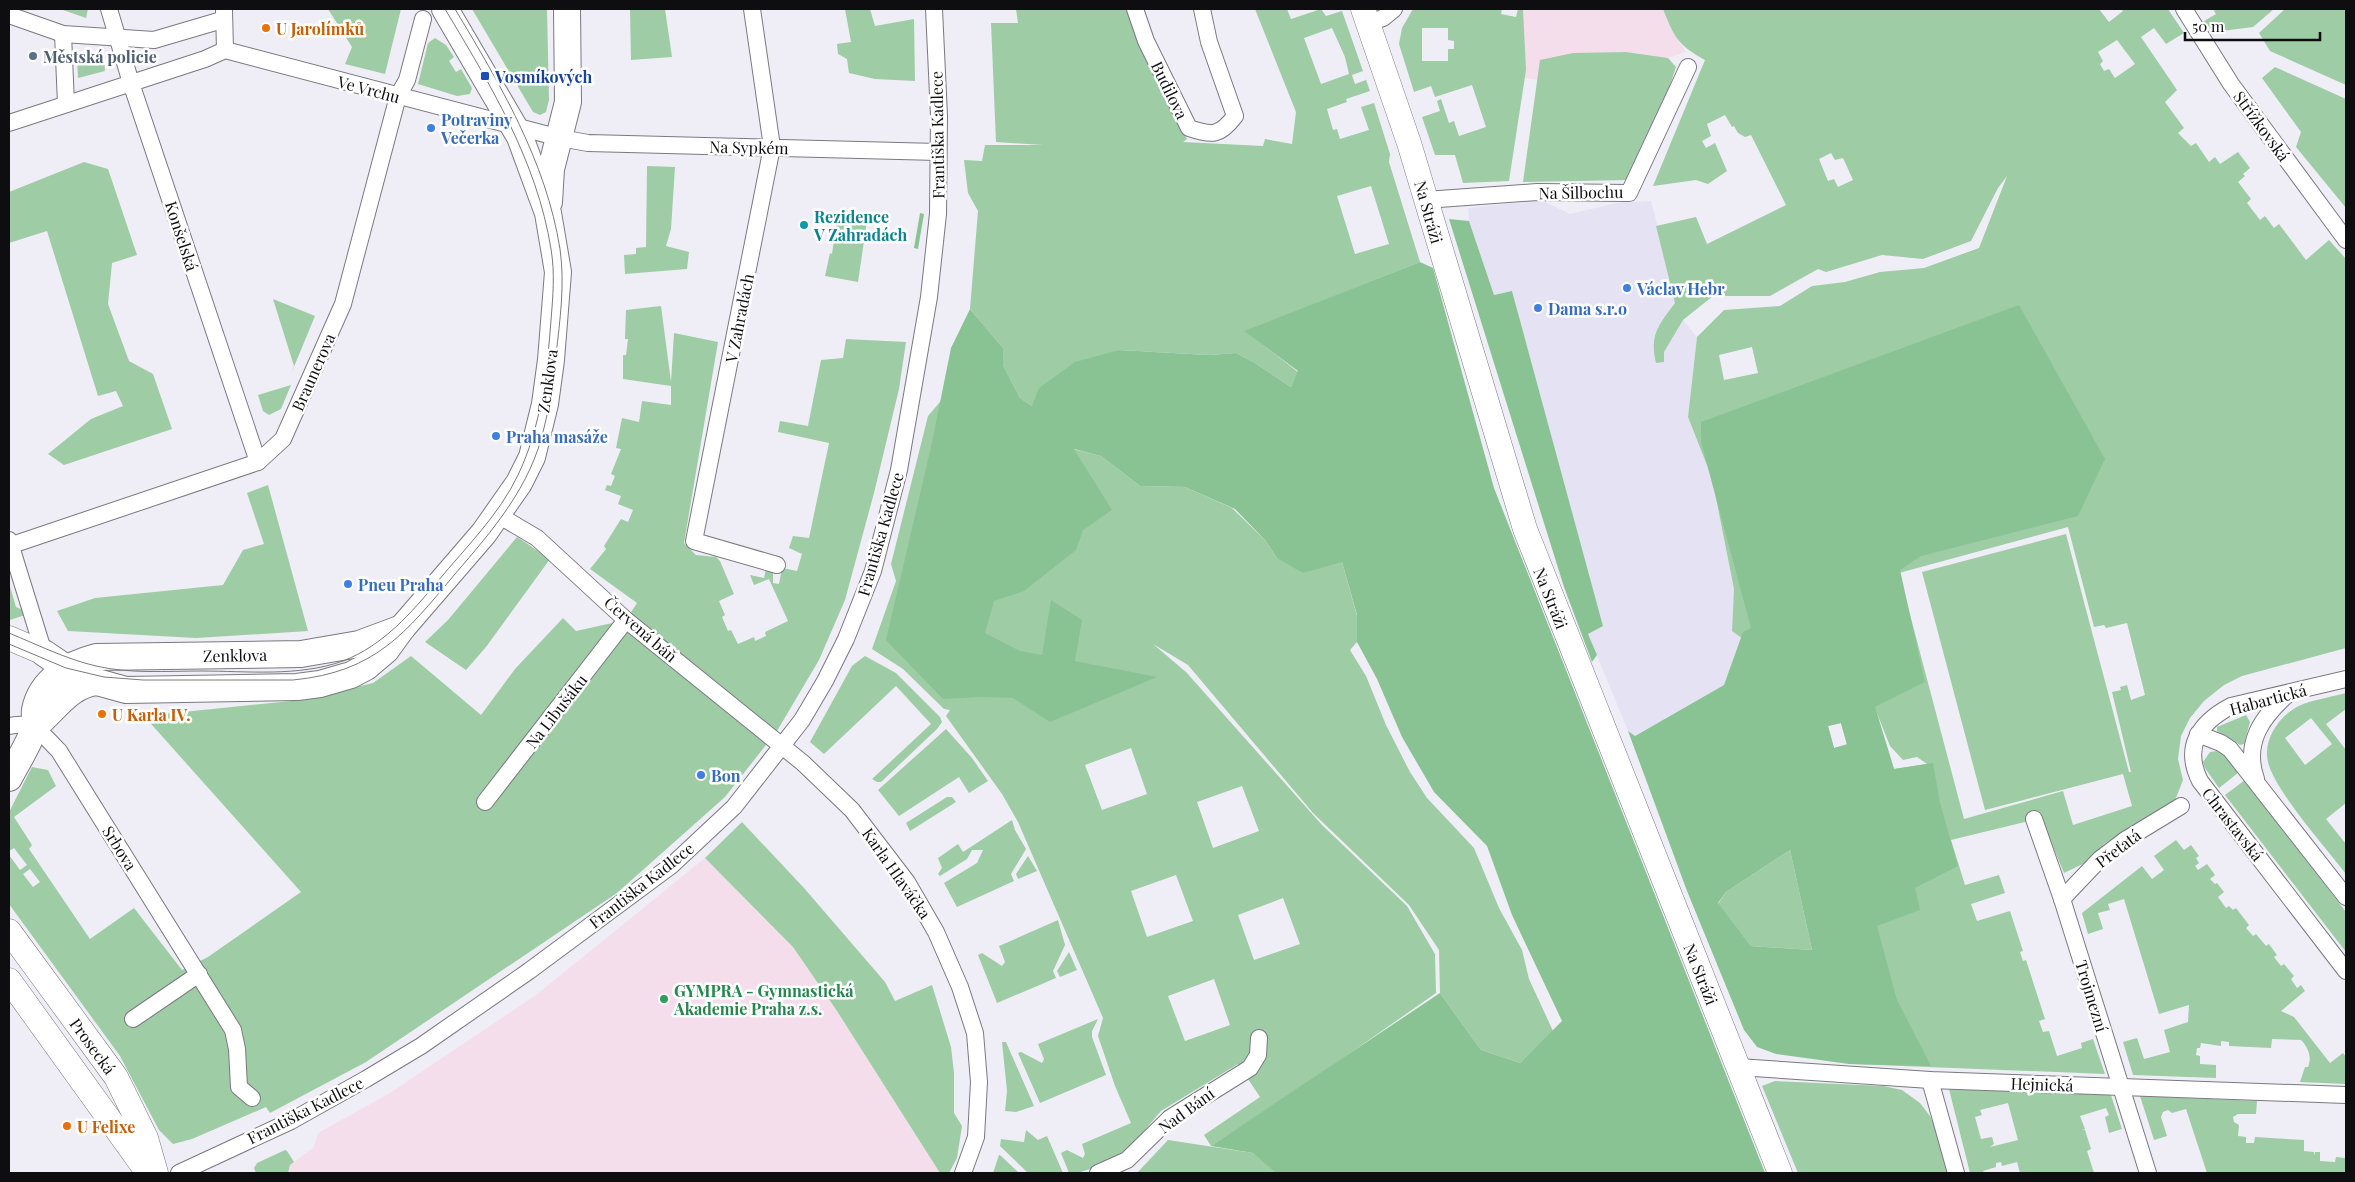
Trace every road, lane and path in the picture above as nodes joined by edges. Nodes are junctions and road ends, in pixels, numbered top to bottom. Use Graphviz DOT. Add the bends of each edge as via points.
graph roads {
  1 [pos="109,9"];
  2 [pos="567,9"];
  3 [pos="752,9"];
  4 [pos="934,9"];
  5 [pos="1135,9"];
  6 [pos="1202,9"];
  7 [pos="1394,9"];
  8 [pos="2184,9"];
  9 [pos="223,14"];
  10 [pos="434,14"];
  11 [pos="9,15"];
  12 [pos="1366,16"];
  13 [pos="63,34"];
  14 [pos="119,39"];
  15 [pos="225,50"];
  16 [pos="1688,67"];
  17 [pos="131,83"];
  18 [pos="398,96"];
  19 [pos="66,104"];
  20 [pos="9,123"];
  21 [pos="514,126"];
  22 [pos="560,138"];
  23 [pos="772,147"];
  24 [pos="938,152"];
  25 [pos="1426,200"];
  26 [pos="548,213"];
  27 [pos="2346,240"];
  28 [pos="258,462"];
  29 [pos="498,515"];
  30 [pos="10,544"];
  31 [pos="777,564"];
  32 [pos="626,620"];
  33 [pos="402,628"];
  34 [pos="9,638"];
  35 [pos="44,653"];
  36 [pos="66,668"];
  37 [pos="96,670"];
  38 [pos="2346,679"];
  39 [pos="47,686"];
  40 [pos="2289,693"];
  41 [pos="9,726"];
  42 [pos="34,727"];
  43 [pos="2198,734"];
  44 [pos="783,746"];
  45 [pos="9,778"];
  46 [pos="2258,786"];
  47 [pos="485,802"];
  48 [pos="2181,806"];
  49 [pos="2034,819"];
  50 [pos="2346,898"];
  51 [pos="2062,899"];
  52 [pos="9,931"];
  53 [pos="2346,970"];
  54 [pos="199,974"];
  55 [pos="9,980"];
  56 [pos="133,1019"];
  57 [pos="1259,1038"];
  58 [pos="1738,1067"];
  59 [pos="1930,1080"];
  60 [pos="2121,1086"];
  61 [pos="2346,1095"];
  62 [pos="252,1098"];
  63 [pos="148,1173"];
  64 [pos="156,1173"];
  65 [pos="178,1173"];
  66 [pos="964,1173"];
  67 [pos="1098,1173"];
  68 [pos="1780,1173"];
  69 [pos="1956,1173"];
  70 [pos="2148,1173"];
  1 -- 14 [label="street, Konšelská"];
  2 -- 22 [label="main road" via="568,102"];
  3 -- 23 [label="street, V Zahradách"];
  4 -- 24 [label="street, Františka Kadlece"];
  5 -- 6 [label="street, Budilova" via="1146,41 1189,128 1215,134 1226,128 1235,116 1209,42"];
  7 -- 12 [label="street" via="1383,18"];
  8 -- 27 [label="street, Střížkovská" via="2231,84"];
  9 -- 14 [label="street" via="154,40"];
  9 -- 15 [label="street"];
  10 -- 18 [label="street, Braunerova"];
  10 -- 21 [label="main road, Zenklova"];
  11 -- 13 [label="street"];
  12 -- 25 [label="street, Na Stráži"];
  13 -- 14 [label="street"];
  13 -- 19 [label="street"];
  14 -- 17 [label="street, Konšelská"];
  15 -- 17 [label="street"];
  15 -- 18 [label="street, Ve Vrchu"];
  16 -- 25 [label="street, Na Šilbochu" via="1629,193 1537,192"];
  17 -- 19 [label="street"];
  17 -- 28 [label="street, Konšelská"];
  18 -- 21 [label="street, Ve Vrchu"];
  18 -- 28 [label="street, Braunerova" via="343,304 283,439"];
  19 -- 20 [label="street"];
  21 -- 22 [label="street"];
  21 -- 26 [label="main road, Zenklova"];
  22 -- 23 [label="street, Na Sypkém" via="588,143"];
  22 -- 26 [label="main road" via="550,169"];
  23 -- 24 [label="street, Na Sypkém"];
  23 -- 31 [label="street, V Zahradách" via="694,541"];
  24 -- 44 [label="street, Františka Kadlece" via="938,214 929,297 898,470 873,571 825,681"];
  25 -- 58 [label="street, Na Stráži" via="1525,529"];
  26 -- 29 [label="main road, Zenklova" via="558,272 545,404 532,457"];
  28 -- 30 [label="street, Braunerova"];
  29 -- 32 [label="street, Červená báň" via="537,538"];
  29 -- 33 [label="main road, Zenklova"];
  30 -- 35 [label="street"];
  32 -- 44 [label="street, Červená báň"];
  32 -- 47 [label="street, Na Libušáku"];
  33 -- 37 [label="main road, Zenklova" via="359,644 301,654"];
  33 -- 37 [label="main road, Zenklova" via="386,650 366,667 320,684 268,689 118,689"];
  34 -- 35 [label="street"];
  35 -- 36 [label="main road"];
  35 -- 37 [label="main road"];
  35 -- 39 [label="main road"];
  36 -- 37 [label="main road, Zenklova"];
  36 -- 39 [label="main road"];
  37 -- 42 [label="main road"];
  38 -- 40 [label="street, Habartická"];
  39 -- 42 [label="main road" via="35,710"];
  40 -- 43 [label="street, Habartická" via="2231,706 2217,713"];
  40 -- 46 [label="street" via="2260,723 2255,735 2251,761"];
  41 -- 42 [label="street"];
  42 -- 45 [label="main road"];
  42 -- 54 [label="street, Srbova" via="59,751"];
  43 -- 46 [label="street" via="2230,749"];
  43 -- 53 [label="street, Chrastavská" via="2193,760 2200,781"];
  44 -- 65 [label="street, Františka Kadlece" via="734,807 672,865 521,976 421,1046 366,1079 291,1121"];
  44 -- 66 [label="street, Karla Hlaváčka" via="852,810 907,882 936,932 960,987 975,1034 979,1082 976,1137"];
  46 -- 50 [label="street"];
  48 -- 51 [label="street, Přeťatá" via="2100,859"];
  49 -- 51 [label="street, Trojmezní"];
  51 -- 60 [label="street, Trojmezní"];
  52 -- 64 [label="street, Prosecká" via="116,1077 146,1138"];
  54 -- 56 [label="street"];
  54 -- 62 [label="street, Srbova" via="233,1030 239,1087"];
  55 -- 63 [label="street, Prosecká"];
  57 -- 67 [label="street, Nad Bání" via="1258,1055 1250,1068 1170,1118 1127,1160"];
  58 -- 59 [label="street, Hejnická"];
  58 -- 68 [label="street, Na Stráži"];
  59 -- 60 [label="street, Hejnická"];
  59 -- 69 [label="street"];
  60 -- 61 [label="street, Hejnická"];
  60 -- 70 [label="street, Trojmezní"];
}
